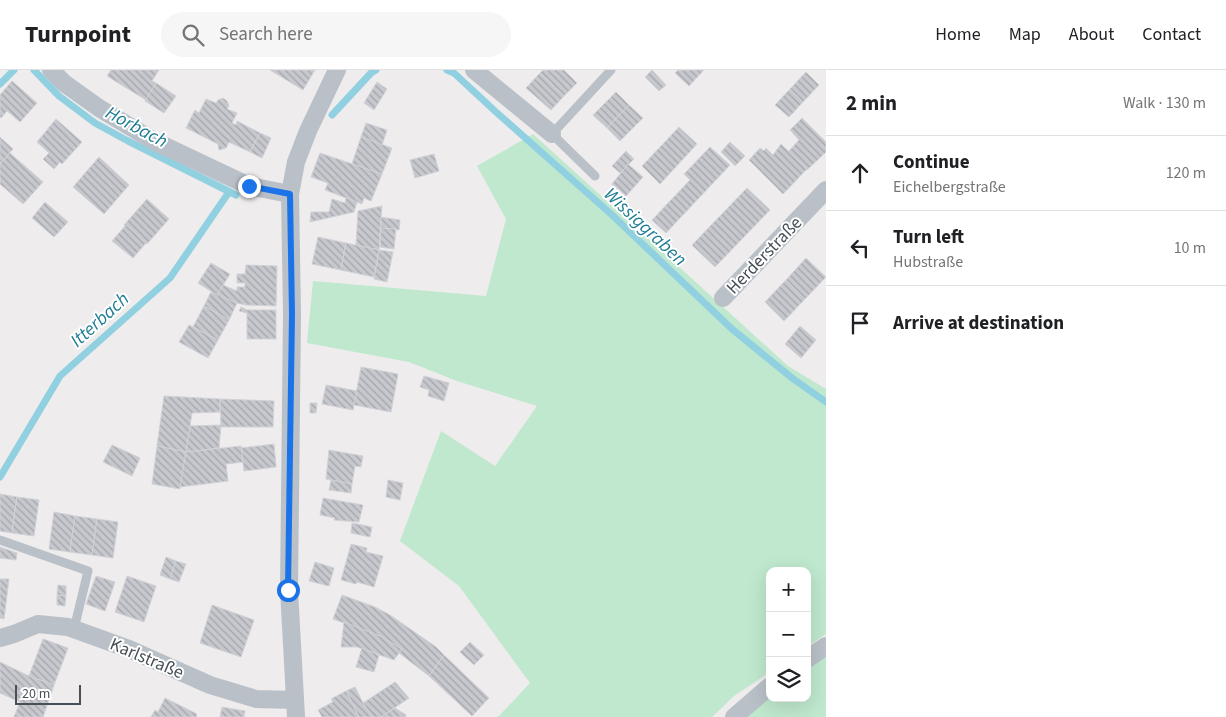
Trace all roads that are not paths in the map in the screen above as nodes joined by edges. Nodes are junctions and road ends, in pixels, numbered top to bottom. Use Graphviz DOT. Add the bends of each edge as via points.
graph roads {
  1 [pos="51,70"];
  2 [pos="337,70"];
  3 [pos="474,70"];
  4 [pos="611,70"];
  5 [pos="552,134"];
  6 [pos="595,176"];
  7 [pos="826,190"];
  8 [pos="290,194"];
  9 [pos="723,298"];
  10 [pos="0,540"];
  11 [pos="74,629"];
  12 [pos="0,638"];
  13 [pos="826,646"];
  14 [pos="810,657"];
  15 [pos="766,689"];
  16 [pos="296,708"];
  17 [pos="734,717"];
  1 -- 8 [label="street" via="92,103 154,141 249,186"];
  2 -- 8 [label="street" via="296,162"];
  3 -- 5 [label="street"];
  4 -- 5 [label="lane"];
  5 -- 6 [label="lane"];
  7 -- 9 [label="street, Herderstraße"];
  8 -- 16 [label="street" via="292,314 288,590"];
  10 -- 11 [label="lane" via="88,571"];
  11 -- 12 [label="street, Karlstraße" via="38,624"];
  11 -- 16 [label="street, Karlstraße" via="210,685"];
  13 -- 14 [label="street"];
  15 -- 17 [label="street"];
}
